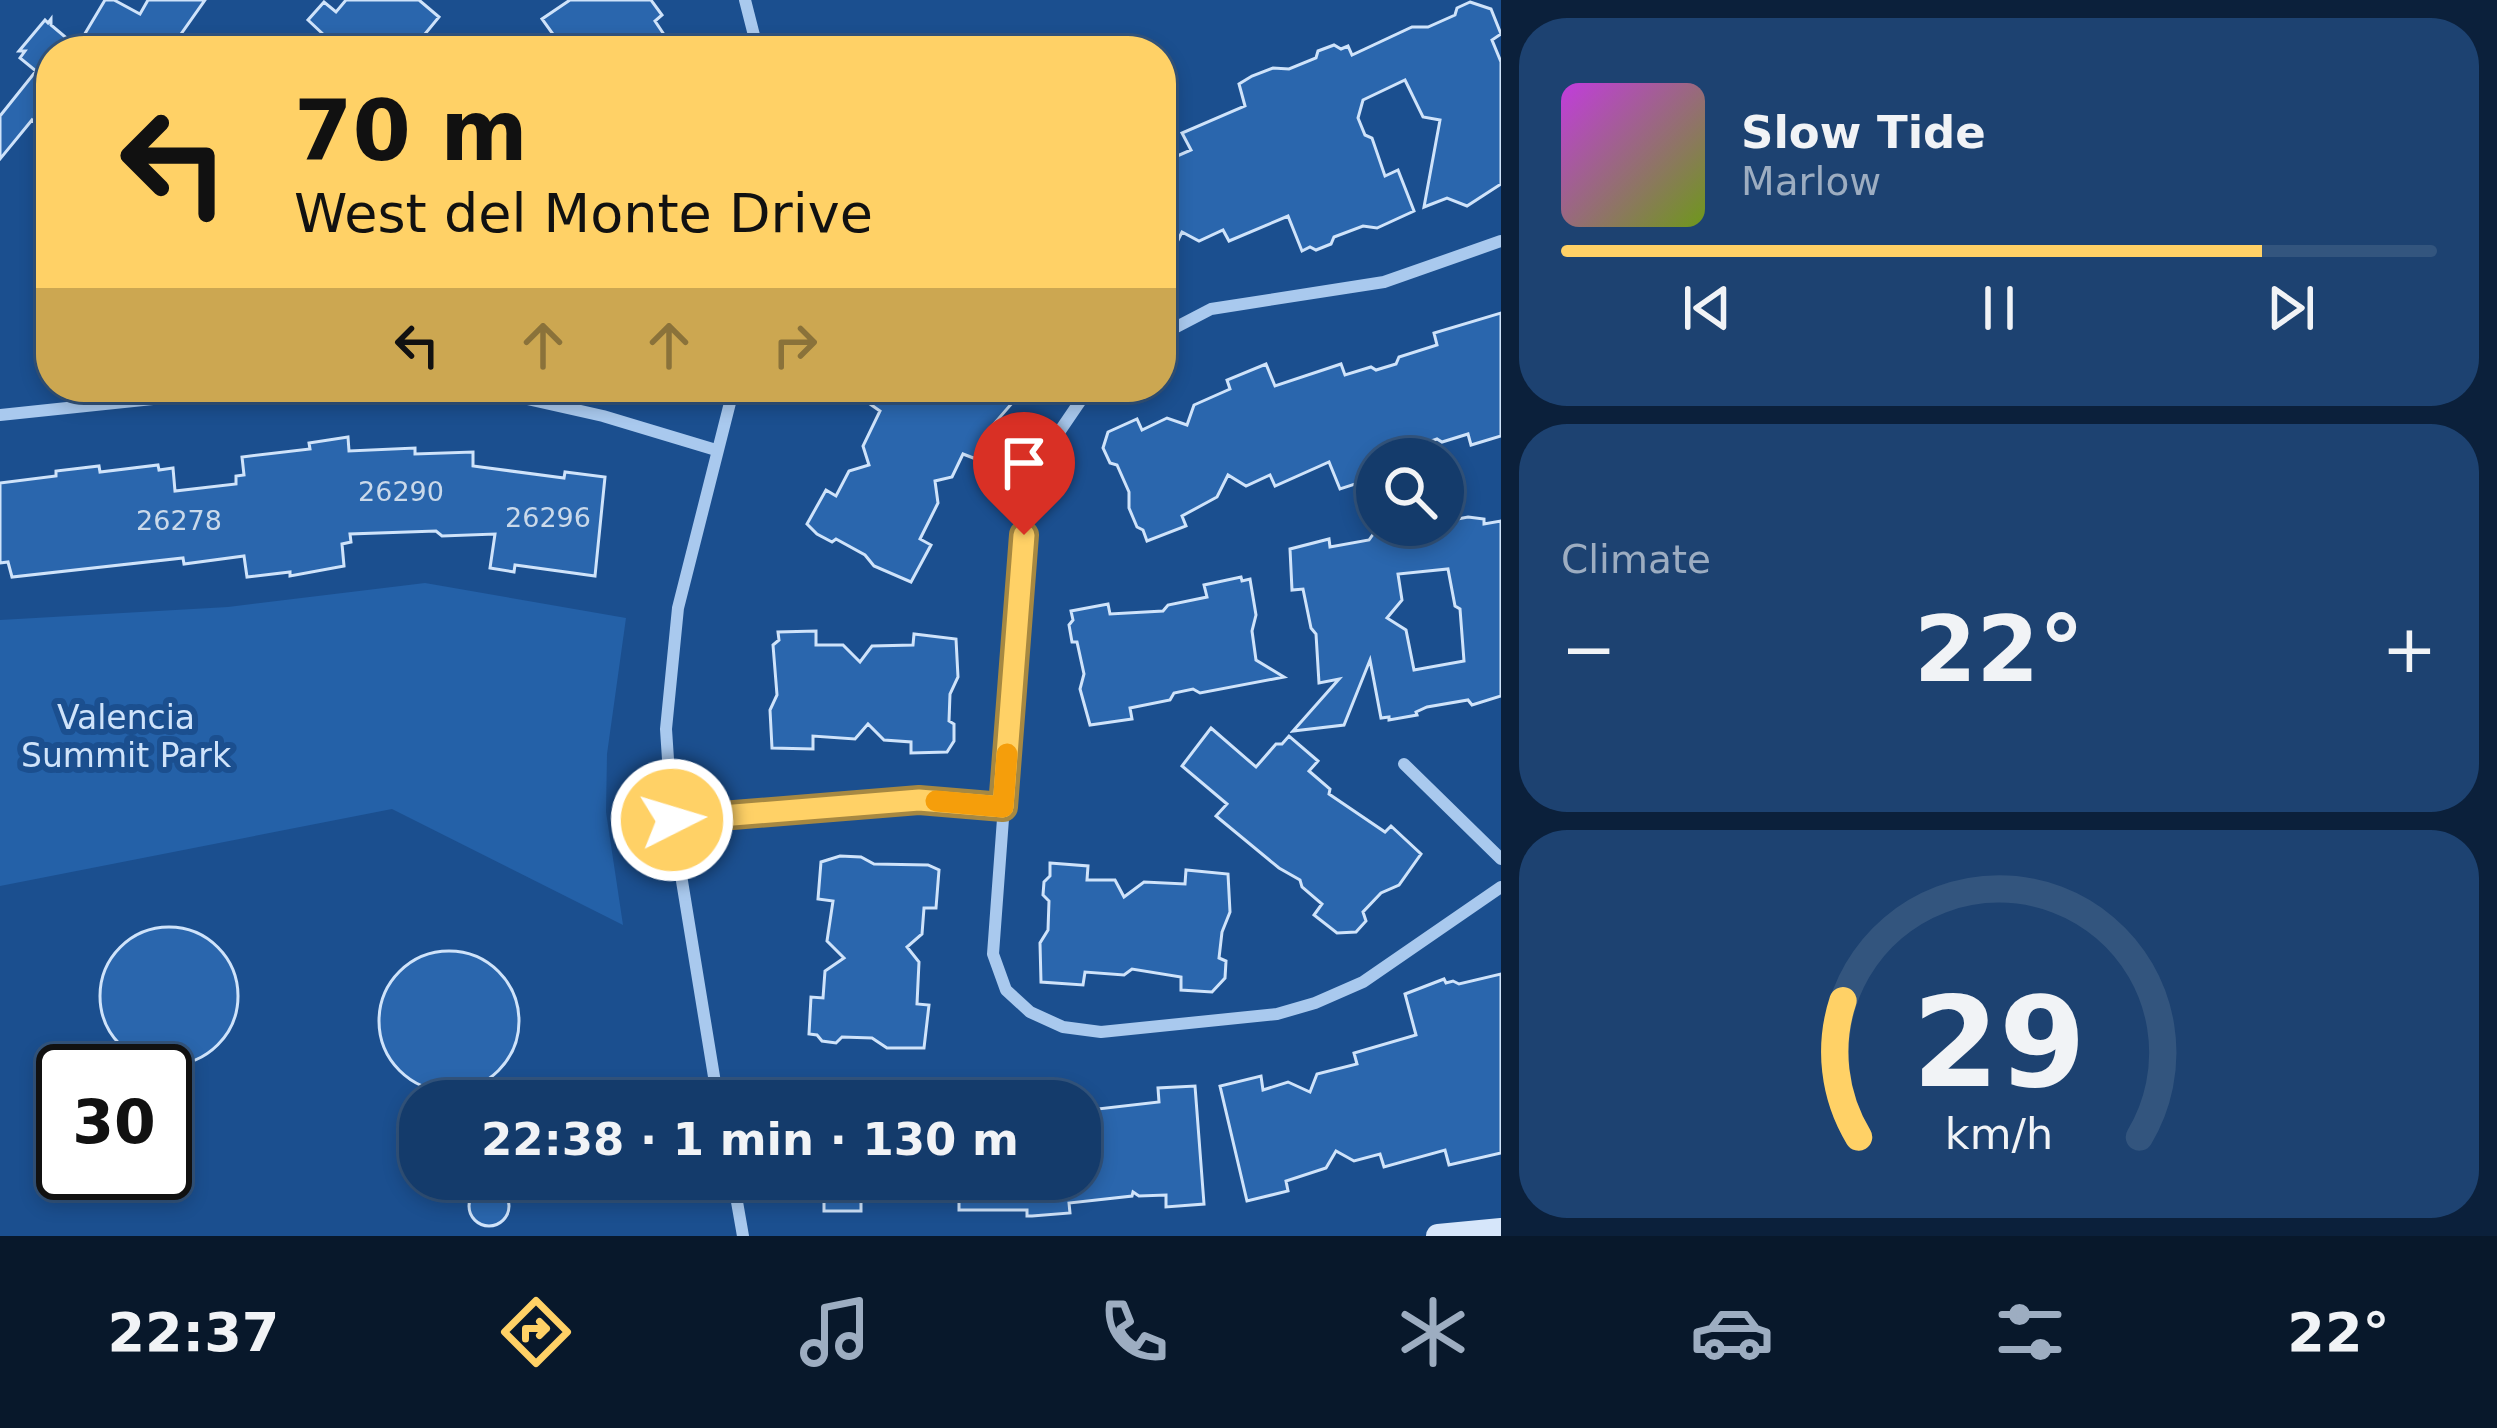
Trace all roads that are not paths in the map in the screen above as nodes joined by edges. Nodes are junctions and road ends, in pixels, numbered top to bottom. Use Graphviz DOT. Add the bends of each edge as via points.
graph roads {
  1 [pos="746,0"];
  2 [pos="754,36"];
  3 [pos="1501,241"];
  4 [pos="1176,327"];
  5 [pos="124,402"];
  6 [pos="545,402"];
  7 [pos="730,402"];
  8 [pos="1080,402"];
  9 [pos="0,415"];
  10 [pos="716,450"];
  11 [pos="1404,764"];
  12 [pos="1003,807"];
  13 [pos="672,820"];
  14 [pos="1501,859"];
  15 [pos="1501,887"];
  16 [pos="714,1080"];
  17 [pos="737,1200"];
  18 [pos="1501,1230"];
  19 [pos="743,1236"];
  20 [pos="1438,1236"];
  1 -- 2 [label="street"];
  3 -- 4 [label="street" via="1384,282 1211,309"];
  5 -- 9 [label="street"];
  6 -- 10 [label="street"];
  7 -- 10 [label="street"];
  8 -- 12 [label="street" via="1051,444 1024,535"];
  10 -- 13 [label="street" via="678,608 666,729"];
  11 -- 14 [label="street"];
  12 -- 13 [label="street" via="919,800"];
  12 -- 15 [label="street" via="993,955 1006,990 1064,1027 1102,1032 1315,1003 1363,982"];
  13 -- 16 [label="street"];
  17 -- 19 [label="street"];
  18 -- 20 [label="main road"];
}
